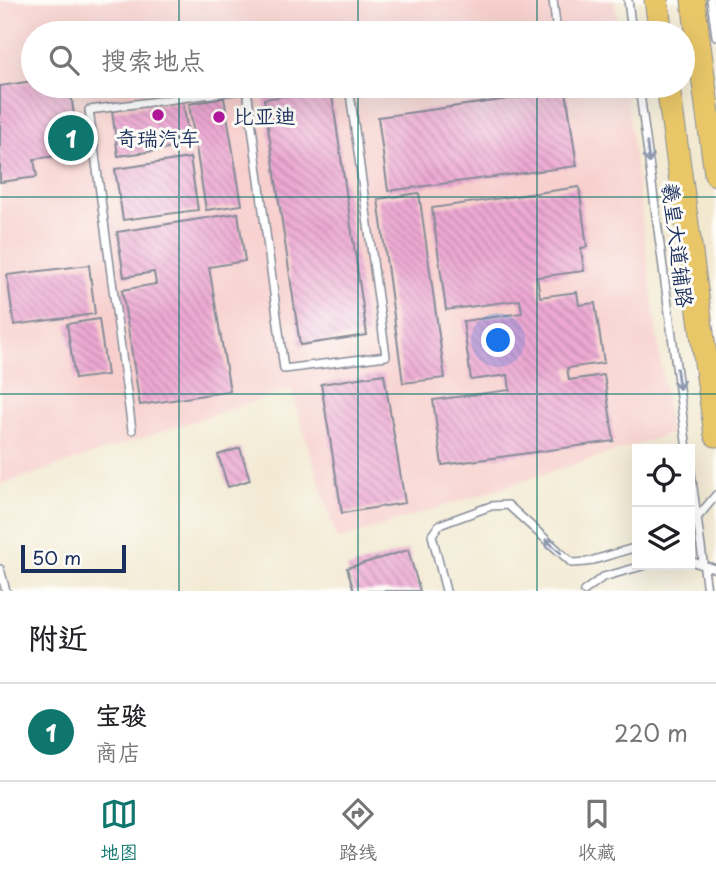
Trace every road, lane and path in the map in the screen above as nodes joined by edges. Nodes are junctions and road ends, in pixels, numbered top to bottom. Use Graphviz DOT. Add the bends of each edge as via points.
graph roads {
  1 [pos="553,0"];
  2 [pos="628,0"];
  3 [pos="656,0"];
  4 [pos="693,0"];
  5 [pos="711,0"];
  6 [pos="556,21"];
  7 [pos="631,21"];
  8 [pos="659,21"];
  9 [pos="716,36"];
  10 [pos="179,98"];
  11 [pos="248,98"];
  12 [pos="351,98"];
  13 [pos="641,98"];
  14 [pos="670,98"];
  15 [pos="716,174"];
  16 [pos="132,430"];
  17 [pos="716,435"];
  18 [pos="686,444"];
  19 [pos="716,495"];
  20 [pos="695,503"];
  21 [pos="697,518"];
  22 [pos="632,548"];
  23 [pos="695,562"];
  24 [pos="703,564"];
  25 [pos="0,569"];
  26 [pos="632,569"];
  27 [pos="716,569"];
  28 [pos="587,590"];
  29 [pos="6,591"];
  30 [pos="446,591"];
  31 [pos="707,591"];
  1 -- 6 [label="lane"];
  2 -- 7 [label="lane"];
  3 -- 8 [label="main road"];
  4 -- 15 [label="main road"];
  5 -- 9 [label="lane"];
  10 -- 16 [label="lane" via="89,110"];
  11 -- 12 [label="lane" via="284,369 386,356"];
  13 -- 18 [label="lane, 羲皇大道辅路, one-way"];
  14 -- 17 [label="main road"];
  19 -- 21 [label="lane"];
  20 -- 21 [label="lane"];
  21 -- 24 [label="lane"];
  22 -- 30 [label="lane, one-way" via="572,563 508,505 491,506 439,525 432,535"];
  23 -- 24 [label="lane"];
  24 -- 27 [label="lane"];
  24 -- 31 [label="lane"];
  25 -- 29 [label="lane"];
  26 -- 28 [label="lane" via="603,577"];
}
